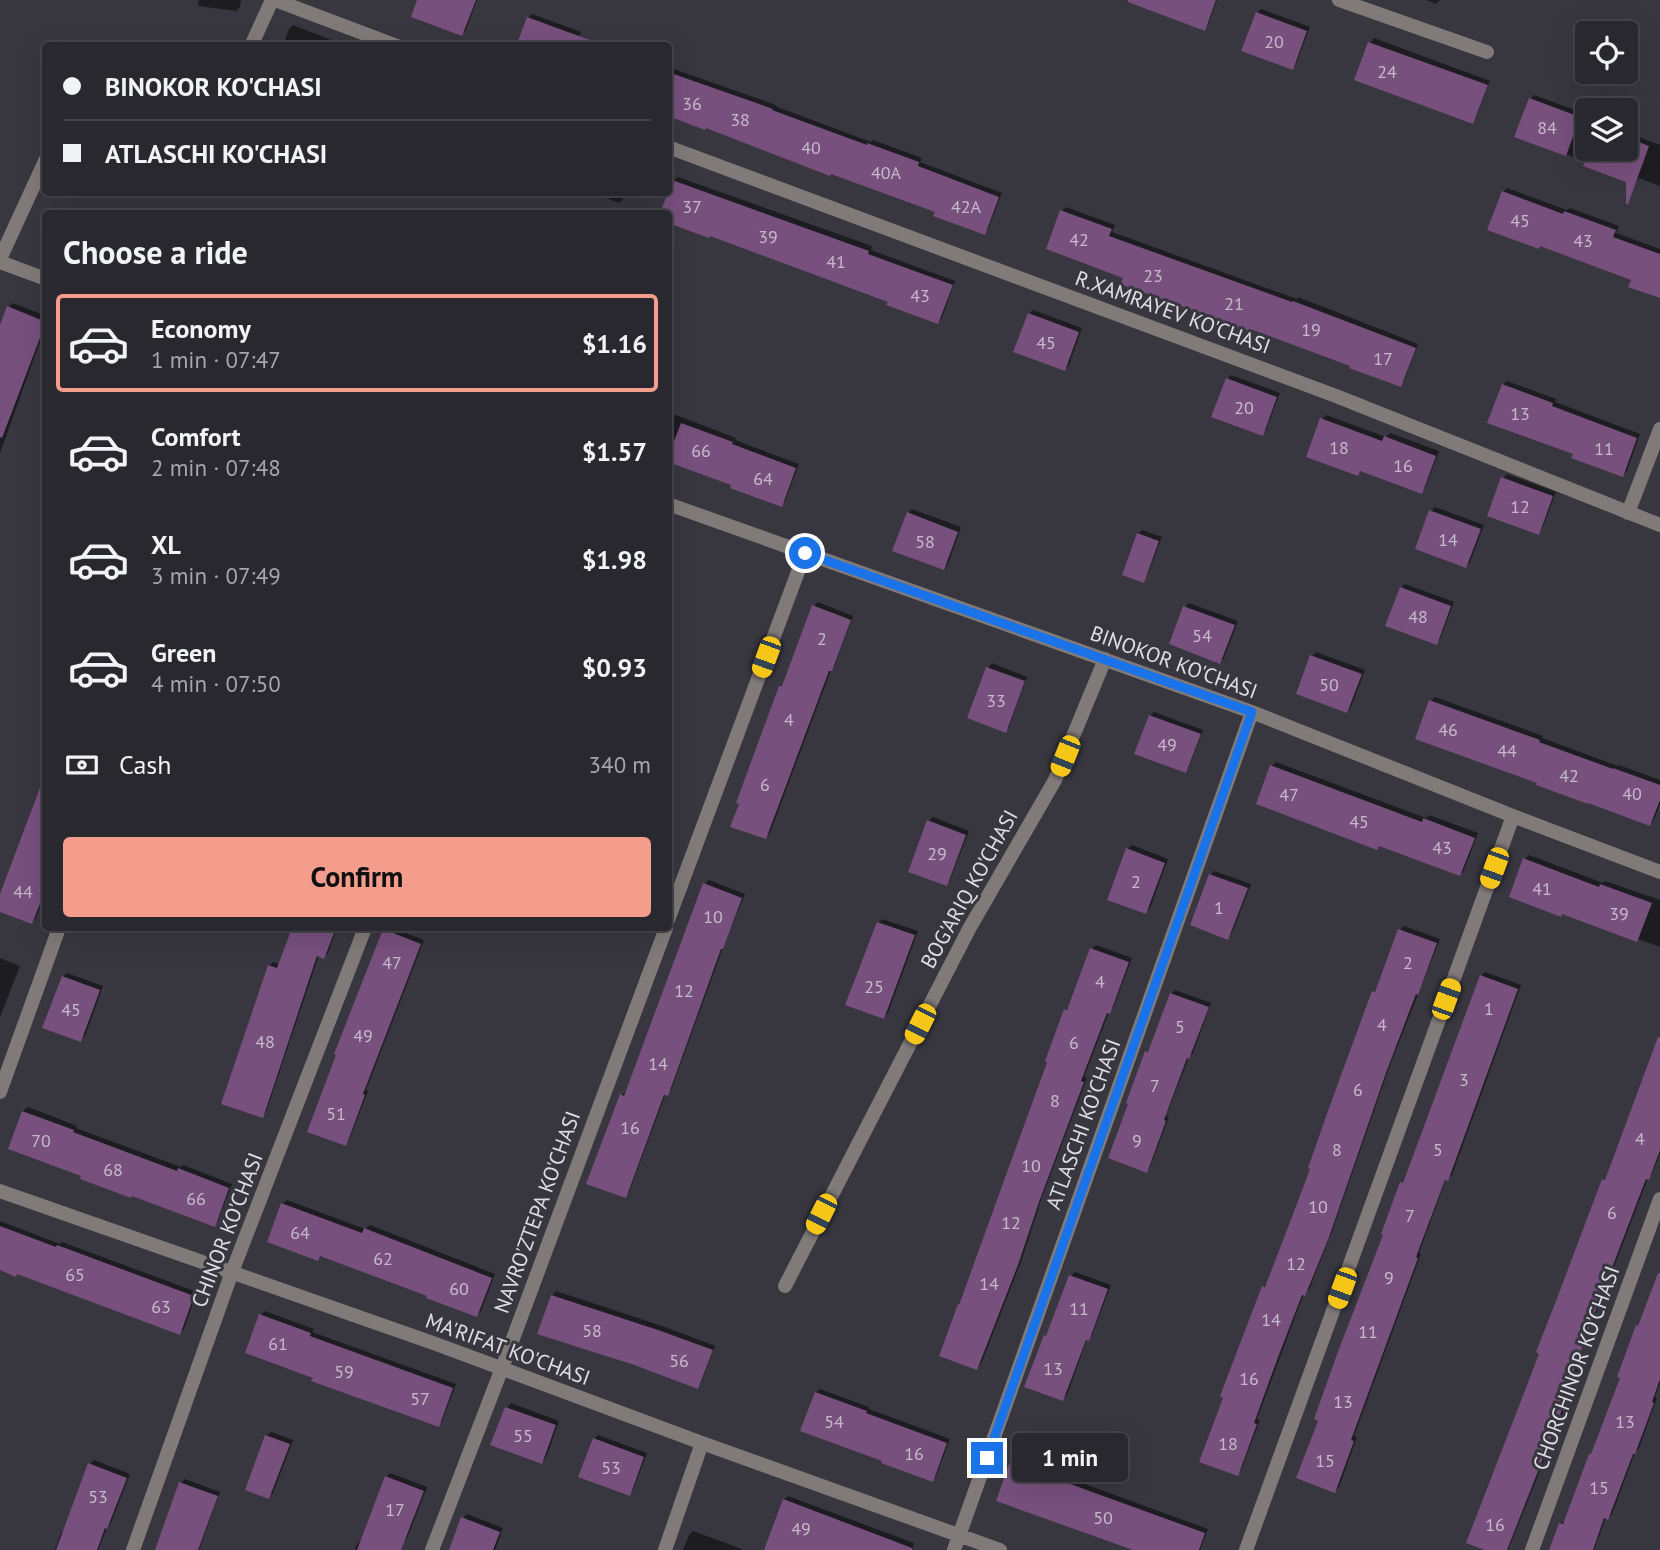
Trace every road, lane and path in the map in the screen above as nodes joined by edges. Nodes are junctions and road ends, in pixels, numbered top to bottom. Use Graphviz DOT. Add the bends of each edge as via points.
graph roads {
  1 [pos="274,0"];
  2 [pos="1339,0"];
  3 [pos="253,42"];
  4 [pos="386,42"];
  5 [pos="1487,52"];
  6 [pos="672,148"];
  7 [pos="42,168"];
  8 [pos="0,261"];
  9 [pos="42,277"];
  10 [pos="1660,429"];
  11 [pos="672,505"];
  12 [pos="1628,513"];
  13 [pos="1660,524"];
  14 [pos="805,553"];
  15 [pos="1105,659"];
  16 [pos="1252,712"];
  17 [pos="1513,816"];
  18 [pos="1660,872"];
  19 [pos="672,909"];
  20 [pos="58,931"];
  21 [pos="364,931"];
  22 [pos="665,931"];
  23 [pos="0,1092"];
  24 [pos="0,1191"];
  25 [pos="1660,1199"];
  26 [pos="232,1272"];
  27 [pos="785,1286"];
  28 [pos="502,1368"];
  29 [pos="702,1443"];
  30 [pos="959,1535"];
  31 [pos="134,1550"];
  32 [pos="432,1550"];
  33 [pos="665,1550"];
  34 [pos="954,1550"];
  35 [pos="1000,1550"];
  36 [pos="1247,1550"];
  37 [pos="1532,1550"];
  1 -- 3 [label="street"];
  1 -- 4 [label="street"];
  2 -- 5 [label="street"];
  6 -- 12 [label="street, R.XAMRAYEV KO'CHASI" via="1323,391"];
  7 -- 8 [label="street"];
  8 -- 9 [label="street"];
  10 -- 12 [label="street"];
  11 -- 14 [label="street, BINOKOR KO'CHASI"];
  12 -- 13 [label="street, R.XAMRAYEV KO'CHASI"];
  14 -- 15 [label="street, BINOKOR KO'CHASI"];
  14 -- 19 [label="street"];
  15 -- 16 [label="street, BINOKOR KO'CHASI"];
  15 -- 27 [label="street, BOG'ARIQ KO'CHASI" via="1055,780 969,929"];
  16 -- 17 [label="street, BINOKOR KO'CHASI"];
  16 -- 30 [label="street, ATLASCHI KO'CHASI"];
  17 -- 18 [label="street, BINOKOR KO'CHASI"];
  17 -- 36 [label="street"];
  20 -- 23 [label="street"];
  21 -- 26 [label="street, CHINOR KO'CHASI"];
  22 -- 28 [label="street, NAVRO'ZTEPA KO'CHASI"];
  24 -- 26 [label="street, MA'RIFAT KO'CHASI"];
  25 -- 37 [label="street, CHORCHINOR KO'CHASI"];
  26 -- 28 [label="street, MA'RIFAT KO'CHASI"];
  26 -- 31 [label="street, CHINOR KO'CHASI"];
  28 -- 29 [label="street, MA'RIFAT KO'CHASI"];
  28 -- 32 [label="street, NAVRO'ZTEPA KO'CHASI"];
  29 -- 30 [label="street, MA'RIFAT KO'CHASI"];
  29 -- 33 [label="street"];
  30 -- 34 [label="street, ATLASCHI KO'CHASI"];
  30 -- 35 [label="street, MA'RIFAT KO'CHASI"];
}
